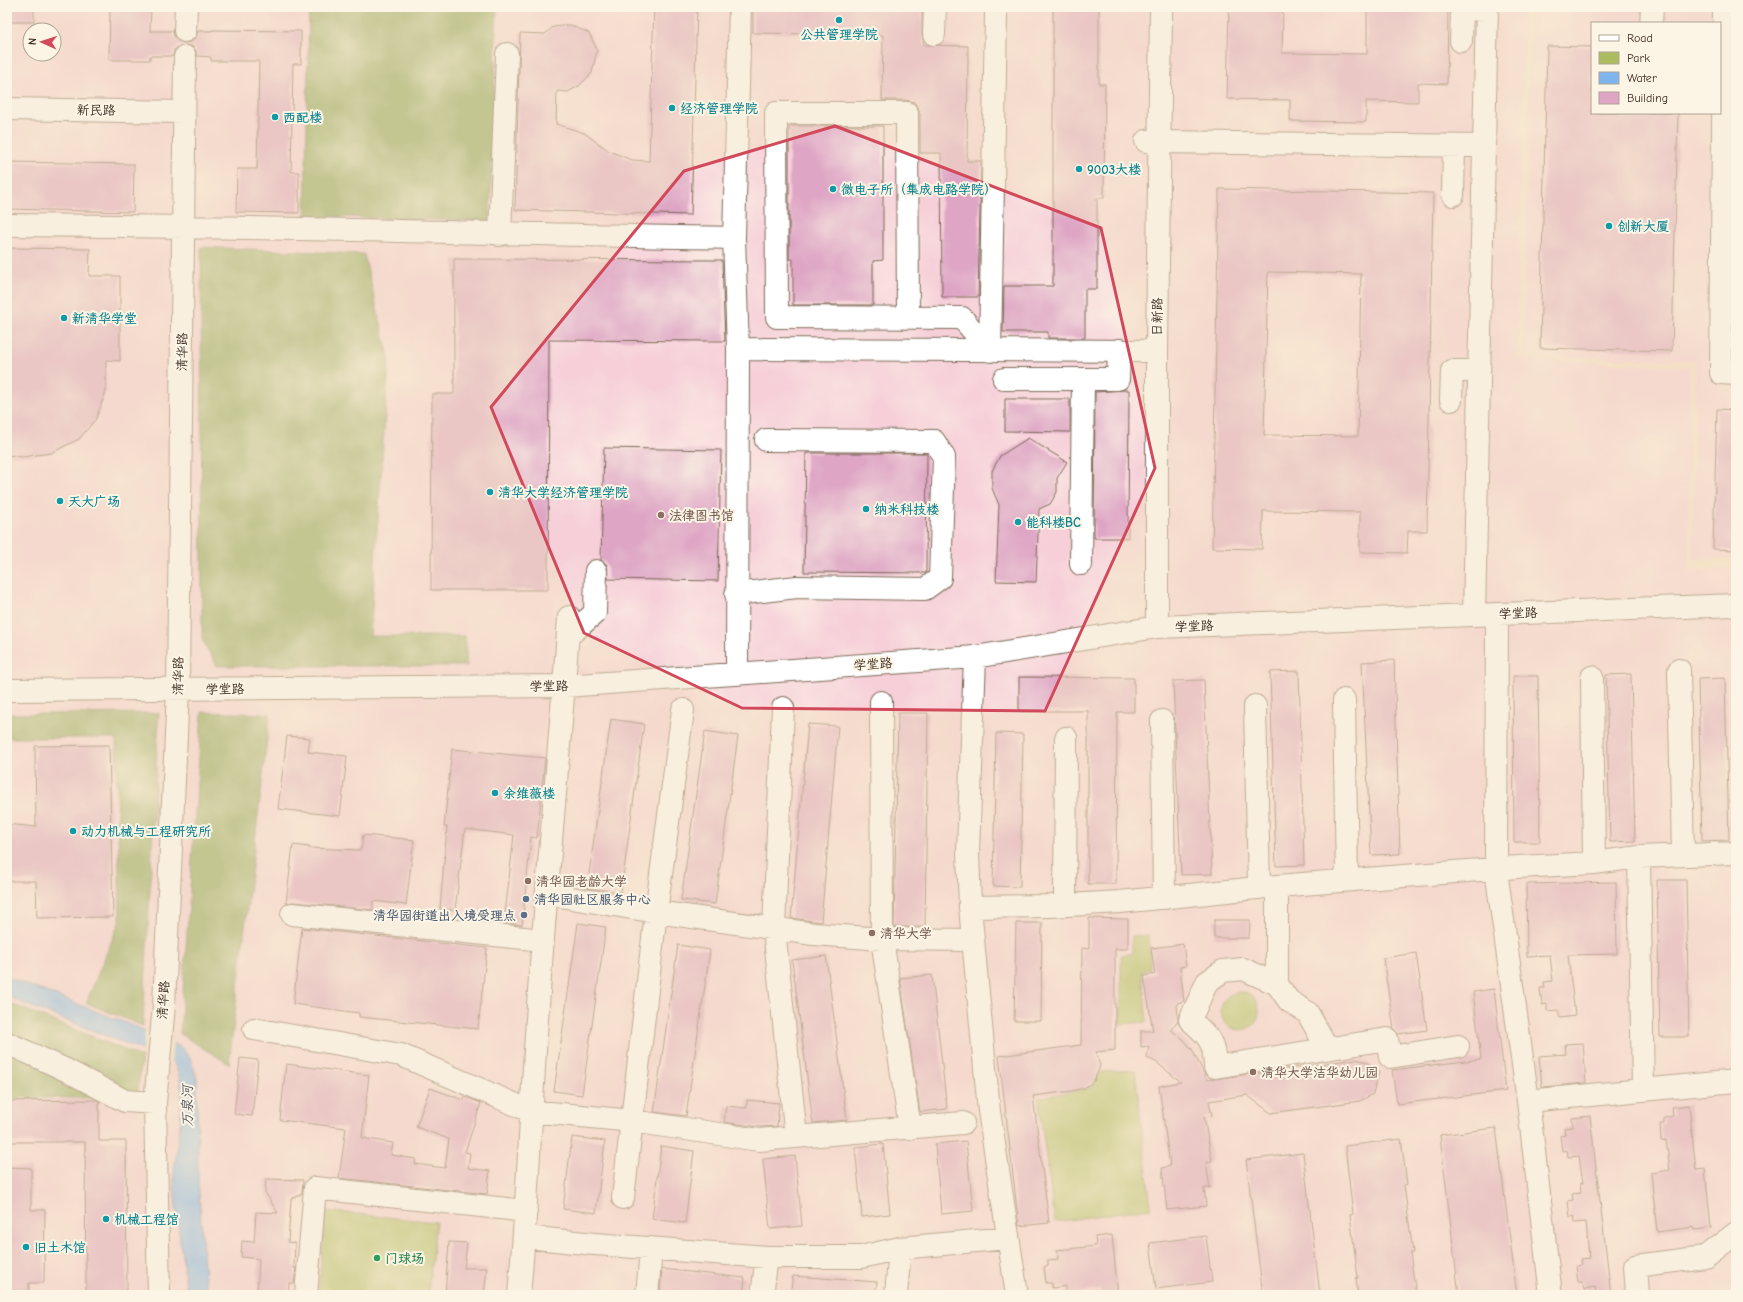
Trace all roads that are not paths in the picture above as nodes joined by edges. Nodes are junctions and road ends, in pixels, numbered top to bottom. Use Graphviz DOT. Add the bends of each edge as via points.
graph roads {
  1 [pos="186,7"];
  2 [pos="740,7"];
  3 [pos="935,7"];
  4 [pos="1161,7"];
  5 [pos="1652,7"];
  6 [pos="1462,8"];
  7 [pos="1486,9"];
  8 [pos="1736,9"];
  9 [pos="990,11"];
  10 [pos="1652,22"];
  11 [pos="185,31"];
  12 [pos="1722,32"];
  13 [pos="934,34"];
  14 [pos="1461,41"];
  15 [pos="507,54"];
  16 [pos="185,56"];
  17 [pos="7,109"];
  18 [pos="184,112"];
  19 [pos="1152,142"];
  20 [pos="1454,146"];
  21 [pos="1483,146"];
  22 [pos="1453,195"];
  23 [pos="510,204"];
  24 [pos="7,225"];
  25 [pos="183,226"];
  26 [pos="500,234"];
  27 [pos="734,238"];
  28 [pos="908,318"];
  29 [pos="738,348"];
  30 [pos="1119,350"];
  31 [pos="1157,350"];
  32 [pos="990,351"];
  33 [pos="1478,371"];
  34 [pos="1736,374"];
  35 [pos="1004,379"];
  36 [pos="1083,379"];
  37 [pos="1452,400"];
  38 [pos="766,440"];
  39 [pos="1082,564"];
  40 [pos="596,571"];
  41 [pos="736,594"];
  42 [pos="1736,605"];
  43 [pos="1497,614"];
  44 [pos="1474,615"];
  45 [pos="1158,627"];
  46 [pos="976,657"];
  47 [pos="1679,670"];
  48 [pos="737,674"];
  49 [pos="1592,677"];
  50 [pos="565,686"];
  51 [pos="7,690"];
  52 [pos="178,690"];
  53 [pos="1344,700"];
  54 [pos="881,702"];
  55 [pos="1254,706"];
  56 [pos="783,708"];
  57 [pos="683,710"];
  58 [pos="1162,721"];
  59 [pos="1066,738"];
  60 [pos="1736,853"];
  61 [pos="1683,855"];
  62 [pos="1639,857"];
  63 [pos="1594,863"];
  64 [pos="1496,870"];
  65 [pos="1347,880"];
  66 [pos="1268,887"];
  67 [pos="547,894"];
  68 [pos="1164,898"];
  69 [pos="1065,905"];
  70 [pos="970,907"];
  71 [pos="656,912"];
  72 [pos="292,914"];
  73 [pos="774,929"];
  74 [pos="882,939"];
  75 [pos="543,940"];
  76 [pos="972,940"];
  77 [pos="1277,984"];
  78 [pos="254,1029"];
  79 [pos="7,1043"];
  80 [pos="1458,1046"];
  81 [pos="1326,1049"];
  82 [pos="1736,1081"];
  83 [pos="1643,1090"];
  84 [pos="155,1095"];
  85 [pos="1528,1101"];
  86 [pos="530,1111"];
  87 [pos="632,1120"];
  88 [pos="962,1123"];
  89 [pos="910,1128"];
  90 [pos="796,1137"];
  91 [pos="623,1198"];
  92 [pos="526,1211"];
  93 [pos="1736,1234"];
  94 [pos="525,1237"];
  95 [pos="1008,1238"];
  96 [pos="900,1248"];
  97 [pos="651,1249"];
  98 [pos="767,1257"];
  99 [pos="159,1295"];
  100 [pos="306,1295"];
  101 [pos="519,1295"];
  102 [pos="647,1295"];
  103 [pos="762,1295"];
  104 [pos="896,1295"];
  105 [pos="1017,1295"];
  106 [pos="1551,1295"];
  107 [pos="1637,1295"];
  1 -- 11 [label="street"];
  2 -- 27 [label="street"];
  3 -- 13 [label="street"];
  4 -- 19 [label="street, 日新路"];
  5 -- 10 [label="street"];
  6 -- 7 [label="street"];
  6 -- 14 [label="street"];
  7 -- 21 [label="street"];
  8 -- 12 [label="street" via="1724,9"];
  9 -- 32 [label="street"];
  12 -- 34 [label="street" via="1721,373"];
  15 -- 26 [label="street"];
  16 -- 18 [label="street, 清华路"];
  17 -- 18 [label="street, 新民路"];
  18 -- 25 [label="street, 清华路"];
  19 -- 20 [label="street"];
  19 -- 31 [label="street, 日新路"];
  20 -- 21 [label="street"];
  20 -- 22 [label="street"];
  21 -- 33 [label="street"];
  23 -- 26 [label="street"];
  24 -- 25 [label="street"];
  25 -- 26 [label="street"];
  25 -- 52 [label="street, 清华路"];
  26 -- 27 [label="street"];
  27 -- 29 [label="street"];
  28 -- 28 [label="street" via="776,317 776,112 908,113"];
  28 -- 32 [label="street" via="962,318"];
  29 -- 32 [label="street"];
  29 -- 41 [label="street"];
  30 -- 31 [label="street"];
  30 -- 32 [label="street"];
  30 -- 36 [label="street" via="1118,379"];
  31 -- 45 [label="street, 日新路"];
  33 -- 37 [label="street" via="1452,371"];
  33 -- 44 [label="street"];
  35 -- 36 [label="street"];
  36 -- 39 [label="street"];
  38 -- 41 [label="street" via="934,441 944,457 940,578 925,589 797,587"];
  40 -- 50 [label="street" via="595,613 568,627"];
  41 -- 48 [label="street"];
  42 -- 43 [label="street, 学堂路"];
  43 -- 44 [label="street, 学堂路"];
  43 -- 64 [label="street"];
  44 -- 45 [label="street, 学堂路"];
  45 -- 46 [label="street, 学堂路"];
  46 -- 48 [label="street, 学堂路"];
  46 -- 70 [label="street" via="968,852"];
  47 -- 61 [label="street"];
  48 -- 50 [label="street, 学堂路"];
  49 -- 63 [label="street"];
  50 -- 52 [label="street, 学堂路"];
  50 -- 67 [label="street"];
  51 -- 52 [label="street, 学堂路"];
  52 -- 84 [label="street, 清华路" via="164,1005"];
  53 -- 65 [label="street"];
  54 -- 74 [label="street"];
  55 -- 66 [label="street"];
  56 -- 73 [label="street"];
  57 -- 71 [label="street"];
  58 -- 68 [label="street"];
  59 -- 69 [label="street"];
  60 -- 61 [label="street"];
  61 -- 62 [label="street"];
  62 -- 63 [label="street"];
  62 -- 83 [label="street"];
  63 -- 64 [label="street"];
  64 -- 65 [label="street"];
  64 -- 85 [label="street"];
  65 -- 66 [label="street"];
  66 -- 68 [label="street"];
  66 -- 77 [label="street"];
  67 -- 71 [label="street"];
  67 -- 75 [label="street"];
  68 -- 69 [label="street"];
  69 -- 70 [label="street"];
  70 -- 76 [label="street"];
  71 -- 73 [label="street"];
  71 -- 87 [label="street"];
  72 -- 75 [label="street"];
  73 -- 74 [label="street"];
  73 -- 90 [label="street"];
  74 -- 76 [label="street"];
  74 -- 89 [label="street"];
  75 -- 86 [label="street"];
  76 -- 95 [label="street" via="989,1111"];
  77 -- 81 [label="street" via="1289,1001 1307,1012"];
  77 -- 81 [label="street" via="1243,969 1223,971 1208,982 1190,1020 1206,1035 1214,1048 1215,1067"];
  78 -- 86 [label="street" via="401,1055"];
  79 -- 84 [label="street" via="125,1101"];
  80 -- 81 [label="street" via="1390,1057 1387,1039"];
  82 -- 83 [label="street"];
  83 -- 85 [label="street"];
  84 -- 99 [label="street, 清华路"];
  85 -- 106 [label="street"];
  86 -- 87 [label="street"];
  86 -- 92 [label="street"];
  87 -- 90 [label="street" via="759,1140"];
  87 -- 91 [label="street"];
  88 -- 89 [label="street"];
  89 -- 90 [label="street"];
  92 -- 94 [label="street"];
  92 -- 100 [label="street" via="315,1188"];
  93 -- 107 [label="street" via="1705,1257 1635,1266"];
  94 -- 97 [label="street"];
  94 -- 101 [label="street"];
  95 -- 96 [label="street"];
  95 -- 105 [label="street"];
  96 -- 98 [label="street" via="861,1257"];
  96 -- 104 [label="street"];
  97 -- 98 [label="street"];
  97 -- 102 [label="street"];
  98 -- 103 [label="street"];
}
